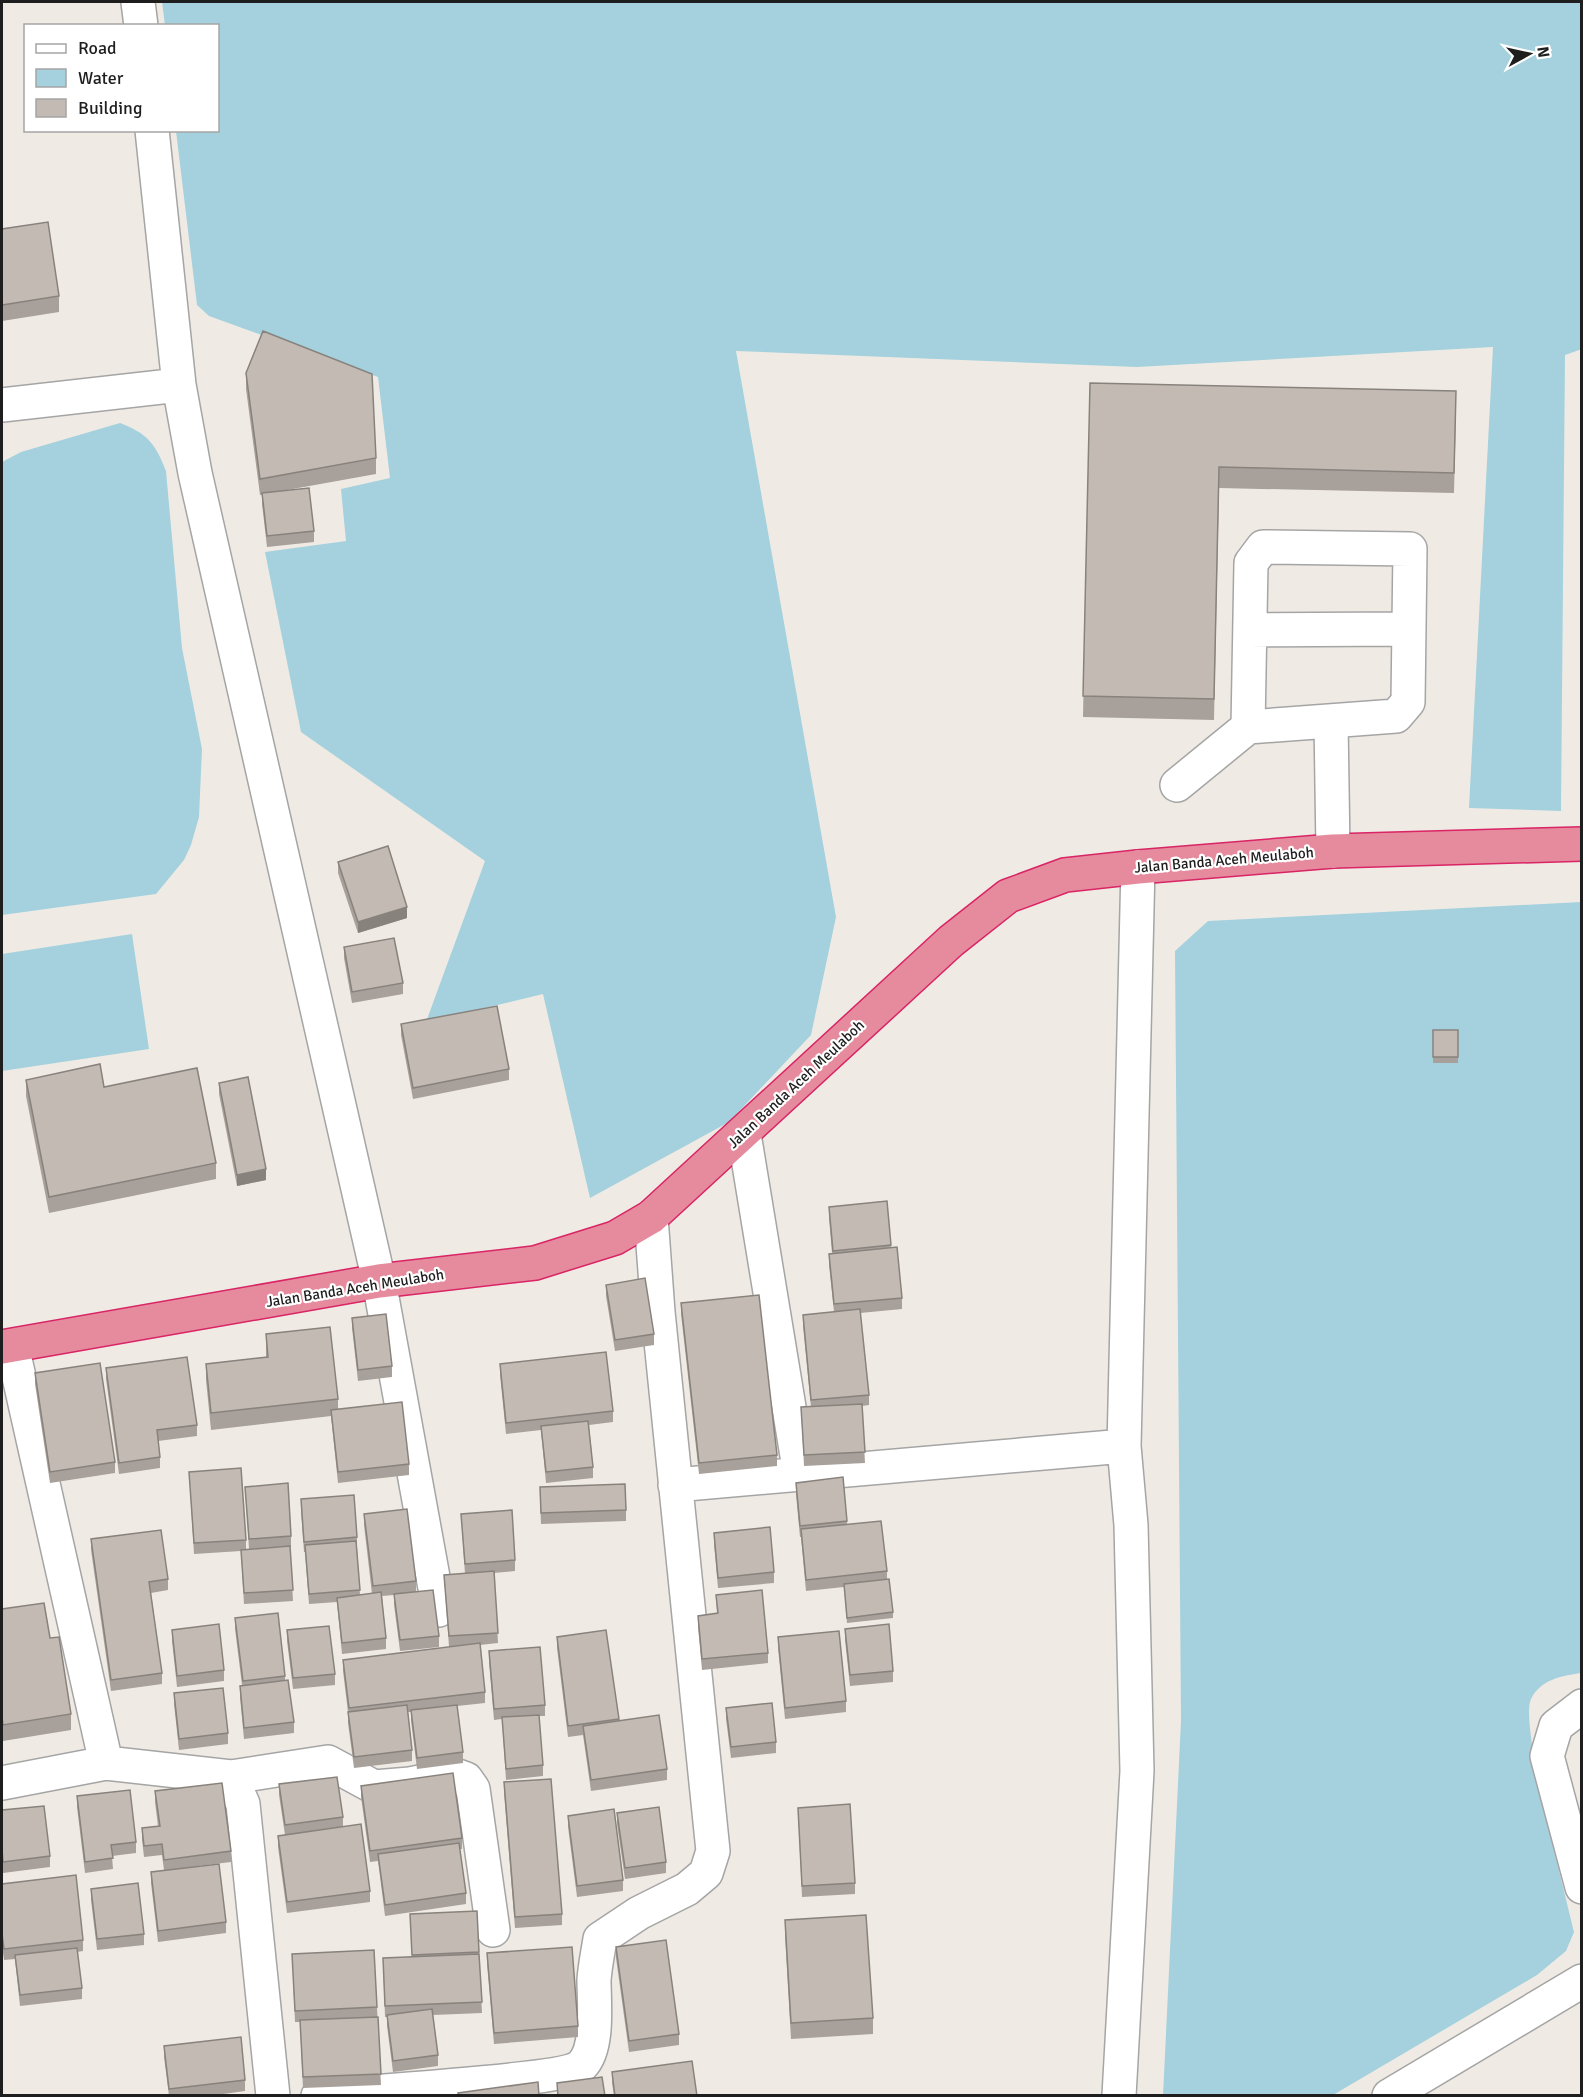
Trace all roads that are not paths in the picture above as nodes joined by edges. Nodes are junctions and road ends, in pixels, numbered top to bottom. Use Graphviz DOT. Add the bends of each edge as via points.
graph roads {
  1 [pos="138,2"];
  2 [pos="141,24"];
  3 [pos="152,132"];
  4 [pos="179,385"];
  5 [pos="2,405"];
  6 [pos="1409,629"];
  7 [pos="1250,630"];
  8 [pos="1331,722"];
  9 [pos="1248,727"];
  10 [pos="1177,785"];
  11 [pos="1581,844"];
  12 [pos="1333,851"];
  13 [pos="1138,867"];
  14 [pos="744,1134"];
  15 [pos="651,1217"];
  16 [pos="379,1281"];
  17 [pos="7,1346"];
  18 [pos="1124,1446"];
  19 [pos="800,1474"];
  20 [pos="675,1485"];
  21 [pos="439,1610"];
  22 [pos="1581,1706"];
  23 [pos="106,1763"];
  24 [pos="231,1777"];
  25 [pos="2,1783"];
  26 [pos="1581,1887"];
  27 [pos="493,1930"];
  28 [pos="1581,1981"];
  29 [pos="273,2096"];
  30 [pos="318,2096"];
  31 [pos="1119,2096"];
  32 [pos="1389,2096"];
  1 -- 2 [label="street"];
  3 -- 4 [label="street"];
  4 -- 5 [label="street"];
  4 -- 16 [label="street" via="198,484"];
  6 -- 7 [label="street"];
  6 -- 7 [label="street" via="1410,549 1263,547 1251,563"];
  6 -- 8 [label="street" via="1408,702 1396,716"];
  7 -- 9 [label="street"];
  8 -- 9 [label="street"];
  8 -- 12 [label="street"];
  9 -- 10 [label="street"];
  11 -- 12 [label="highway, Jalan Banda Aceh Meulaboh"];
  12 -- 13 [label="highway, Jalan Banda Aceh Meulaboh"];
  13 -- 14 [label="highway, Jalan Banda Aceh Meulaboh" via="1065,875 1008,896 943,948"];
  13 -- 18 [label="street"];
  14 -- 15 [label="highway, Jalan Banda Aceh Meulaboh"];
  14 -- 19 [label="street"];
  15 -- 16 [label="highway, Jalan Banda Aceh Meulaboh" via="615,1238 535,1263"];
  15 -- 20 [label="street"];
  16 -- 17 [label="highway, Jalan Banda Aceh Meulaboh"];
  16 -- 21 [label="street"];
  17 -- 23 [label="street"];
  18 -- 19 [label="street"];
  18 -- 31 [label="street" via="1131,1525 1137,1771"];
  19 -- 20 [label="street"];
  20 -- 30 [label="street" via="713,1851 706,1872 687,1889 639,1913 600,1939 594,1979 596,2012 590,2052 582,2066 566,2072 475,2084"];
  22 -- 26 [label="street" via="1556,1726 1547,1756"];
  23 -- 24 [label="street"];
  23 -- 25 [label="street"];
  24 -- 27 [label="street" via="328,1762 374,1786 455,1775 466,1779 474,1789"];
  24 -- 29 [label="street" via="243,1804"];
  28 -- 32 [label="street"];
}
